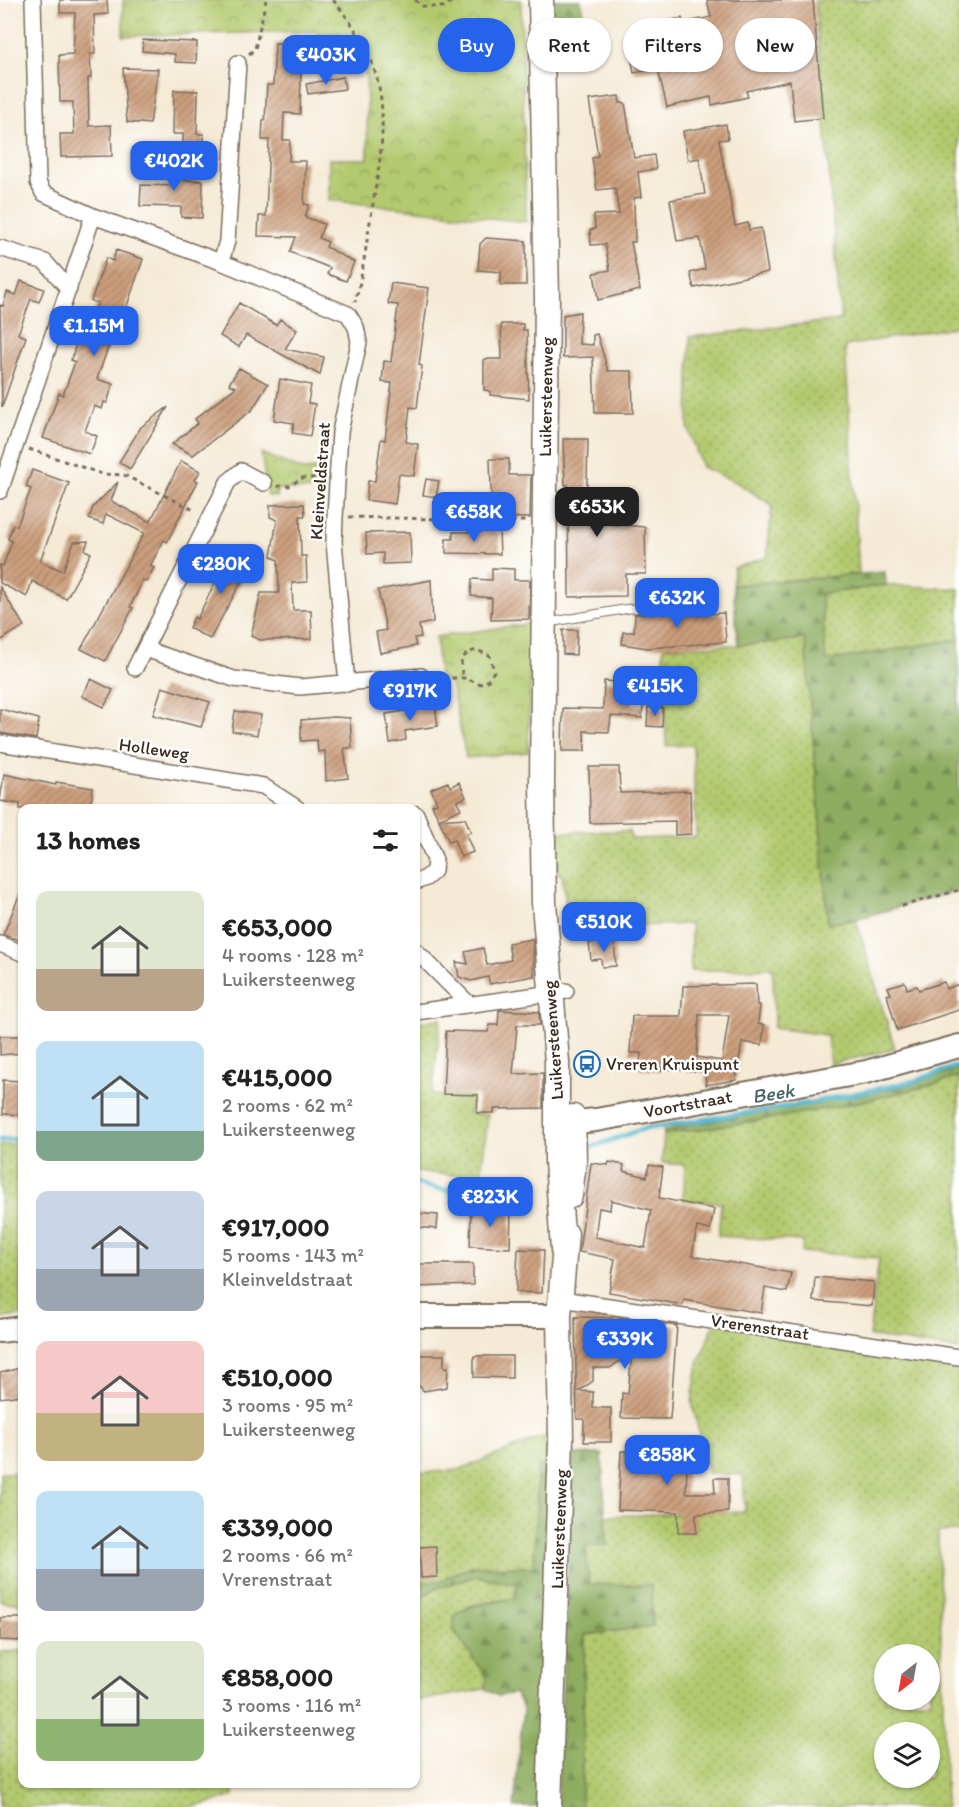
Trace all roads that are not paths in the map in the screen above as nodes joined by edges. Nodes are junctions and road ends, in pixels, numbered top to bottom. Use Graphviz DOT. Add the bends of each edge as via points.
graph roads {
  1 [pos="33,0"];
  2 [pos="541,0"];
  3 [pos="238,63"];
  4 [pos="93,216"];
  5 [pos="0,248"];
  6 [pos="221,262"];
  7 [pos="69,289"];
  8 [pos="264,483"];
  9 [pos="0,491"];
  10 [pos="669,606"];
  11 [pos="544,624"];
  12 [pos="145,649"];
  13 [pos="135,668"];
  14 [pos="421,676"];
  15 [pos="347,684"];
  16 [pos="0,743"];
  17 [pos="291,804"];
  18 [pos="420,824"];
  19 [pos="420,880"];
  20 [pos="0,944"];
  21 [pos="18,951"];
  22 [pos="420,955"];
  23 [pos="558,992"];
  24 [pos="468,1003"];
  25 [pos="420,1011"];
  26 [pos="959,1046"];
  27 [pos="565,1124"];
  28 [pos="560,1307"];
  29 [pos="420,1316"];
  30 [pos="18,1329"];
  31 [pos="0,1331"];
  32 [pos="959,1357"];
  33 [pos="549,1807"];
  1 -- 4 [label="street" via="38,182 43,192"];
  2 -- 11 [label="main road, Luikersteenweg" via="547,298"];
  3 -- 6 [label="street" via="227,241"];
  4 -- 6 [label="street"];
  4 -- 7 [label="street"];
  5 -- 7 [label="street" via="45,262"];
  6 -- 15 [label="street, Kleinveldstraat" via="348,314 356,327 359,342 340,432 334,517"];
  7 -- 9 [label="street"];
  8 -- 12 [label="street" via="241,471 228,482"];
  10 -- 11 [label="lane" via="626,609"];
  11 -- 23 [label="main road, Luikersteenweg" via="545,941"];
  12 -- 13 [label="street"];
  12 -- 15 [label="street" via="234,679 300,687"];
  14 -- 15 [label="street"];
  16 -- 17 [label="street, Holleweg" via="263,786"];
  18 -- 19 [label="street" via="435,860 434,871"];
  20 -- 21 [label="street"];
  22 -- 24 [label="street"];
  23 -- 24 [label="street"];
  23 -- 27 [label="main road, Luikersteenweg" via="557,1062"];
  24 -- 25 [label="street"];
  26 -- 27 [label="street, Voortstraat" via="866,1072"];
  27 -- 28 [label="main road, Luikersteenweg" via="556,1161 563,1250"];
  28 -- 29 [label="street, Vrerenstraat"];
  28 -- 32 [label="street, Vrerenstraat"];
  28 -- 33 [label="main road, Luikersteenweg" via="561,1440"];
  30 -- 31 [label="street"];
}
